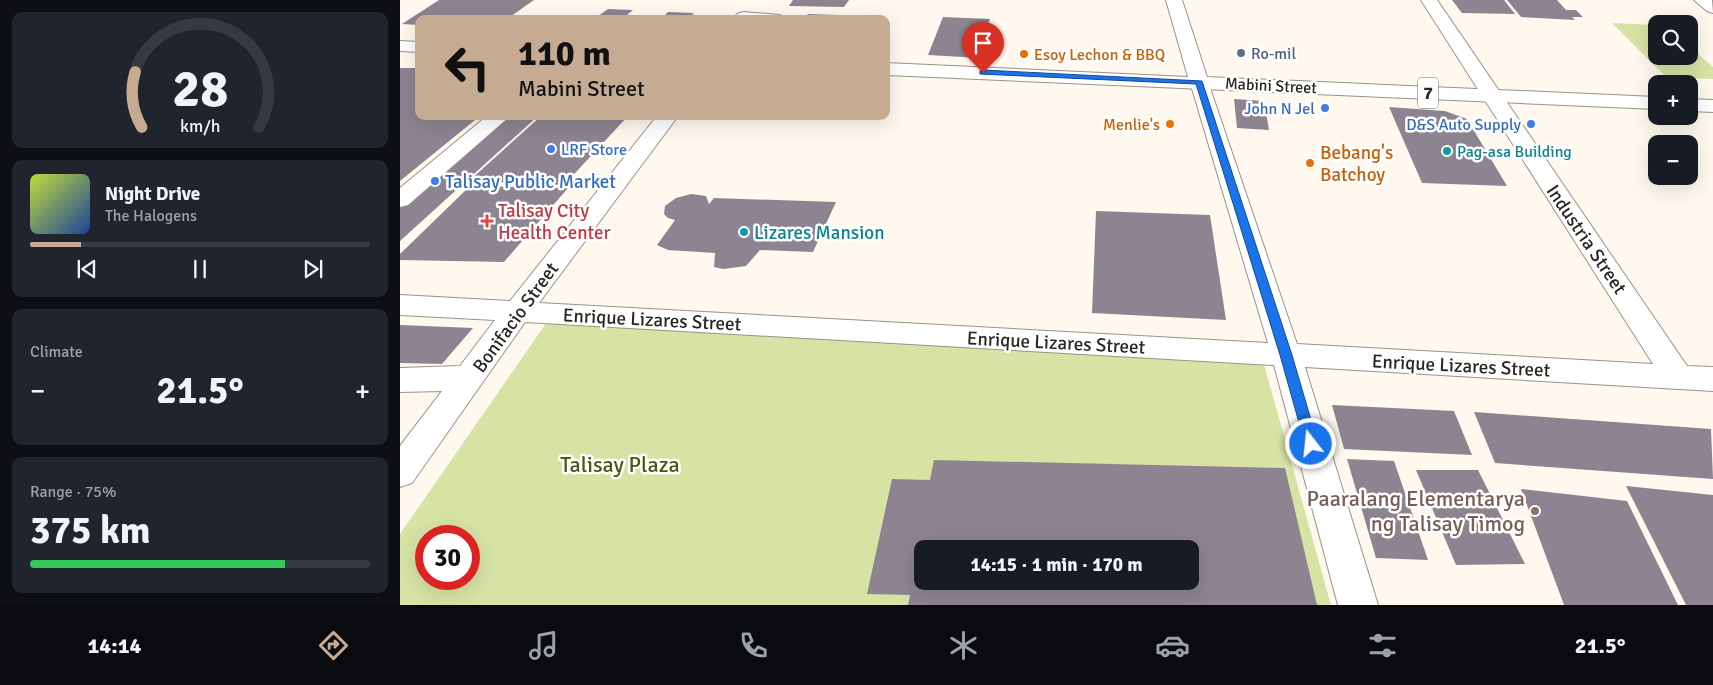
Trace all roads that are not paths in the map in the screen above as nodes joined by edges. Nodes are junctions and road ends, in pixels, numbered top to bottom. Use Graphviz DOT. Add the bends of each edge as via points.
graph roads {
  1 [pos="755,0"];
  2 [pos="1174,0"];
  3 [pos="1429,0"];
  4 [pos="1702,0"];
  5 [pos="1713,8"];
  6 [pos="744,15"];
  7 [pos="400,46"];
  8 [pos="415,47"];
  9 [pos="890,69"];
  10 [pos="1199,82"];
  11 [pos="1492,96"];
  12 [pos="1648,103"];
  13 [pos="1698,105"];
  14 [pos="1713,106"];
  15 [pos="495,120"];
  16 [pos="665,120"];
  17 [pos="400,200"];
  18 [pos="400,305"];
  19 [pos="517,312"];
  20 [pos="1286,355"];
  21 [pos="1678,377"];
  22 [pos="470,378"];
  23 [pos="1713,379"];
  24 [pos="400,380"];
  25 [pos="400,472"];
  26 [pos="1358,605"];
  1 -- 6 [label="street"];
  2 -- 10 [label="street"];
  3 -- 11 [label="street, Industria Street"];
  4 -- 5 [label="street"];
  7 -- 8 [label="street"];
  9 -- 10 [label="street, Mabini Street / 7"];
  10 -- 11 [label="street, Mabini Street / 7"];
  10 -- 20 [label="street"];
  11 -- 12 [label="street, Mabini Street / 7"];
  11 -- 21 [label="street, Industria Street"];
  13 -- 14 [label="street"];
  15 -- 17 [label="street"];
  16 -- 19 [label="street, Bonifacio Street"];
  18 -- 19 [label="street, Enrique Lizares Street"];
  19 -- 20 [label="street, Enrique Lizares Street"];
  19 -- 22 [label="street, Bonifacio Street"];
  20 -- 21 [label="street, Enrique Lizares Street"];
  20 -- 26 [label="street"];
  21 -- 23 [label="street, Enrique Lizares Street"];
  22 -- 24 [label="street"];
  22 -- 25 [label="street, Bonifacio Street"];
}
